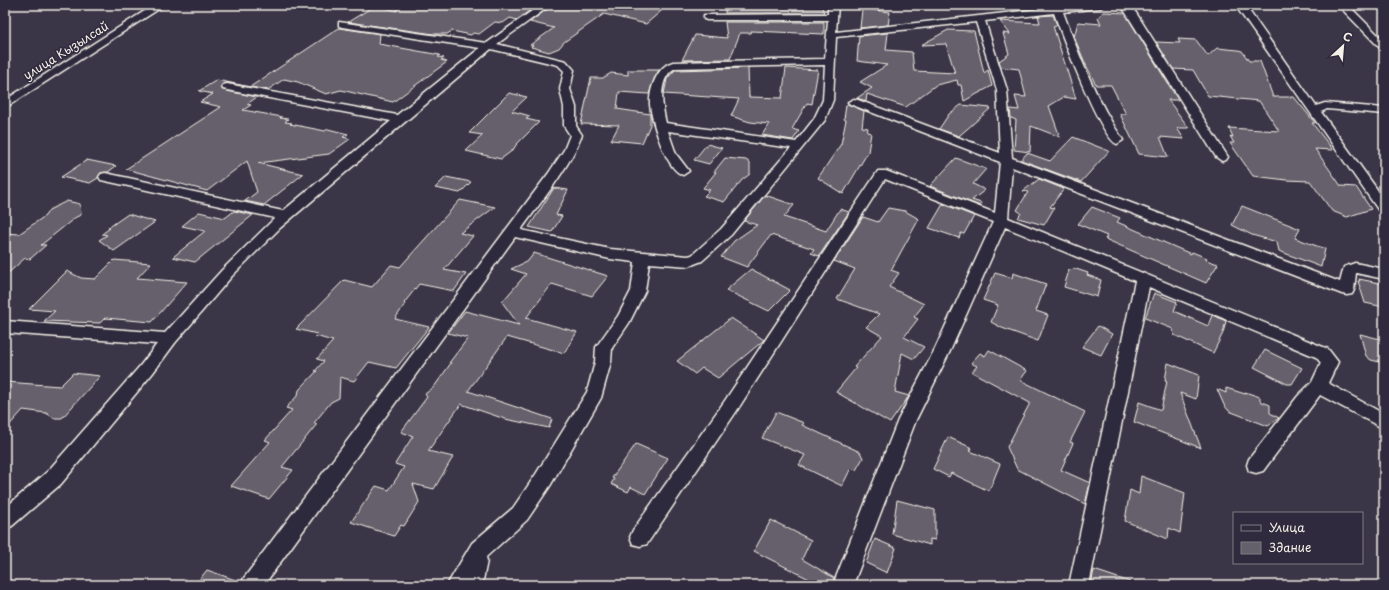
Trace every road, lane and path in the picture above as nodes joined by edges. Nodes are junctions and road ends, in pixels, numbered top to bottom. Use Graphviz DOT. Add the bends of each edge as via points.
graph roads {
  1 [pos="160,5"];
  2 [pos="546,5"];
  3 [pos="1100,5"];
  4 [pos="1126,5"];
  5 [pos="1240,5"];
  6 [pos="1343,5"];
  7 [pos="1058,10"];
  8 [pos="833,11"];
  9 [pos="707,17"];
  10 [pos="980,19"];
  11 [pos="342,24"];
  12 [pos="832,35"];
  13 [pos="487,46"];
  14 [pos="1384,47"];
  15 [pos="829,62"];
  16 [pos="228,87"];
  17 [pos="1296,87"];
  18 [pos="854,102"];
  19 [pos="5,106"];
  20 [pos="1351,108"];
  21 [pos="1314,111"];
  22 [pos="1384,111"];
  23 [pos="399,120"];
  24 [pos="661,126"];
  25 [pos="1117,140"];
  26 [pos="799,146"];
  27 [pos="1222,157"];
  28 [pos="1006,160"];
  29 [pos="683,171"];
  30 [pos="105,177"];
  31 [pos="1384,208"];
  32 [pos="285,216"];
  33 [pos="1001,220"];
  34 [pos="511,232"];
  35 [pos="643,258"];
  36 [pos="1384,274"];
  37 [pos="1143,279"];
  38 [pos="5,327"];
  39 [pos="169,339"];
  40 [pos="1318,386"];
  41 [pos="1384,422"];
  42 [pos="1256,465"];
  43 [pos="5,520"];
  44 [pos="640,537"];
  45 [pos="479,550"];
  46 [pos="251,585"];
  47 [pos="457,585"];
  48 [pos="472,585"];
  49 [pos="843,585"];
  50 [pos="1078,585"];
  1 -- 19 [label="street, улица Кызылсай"];
  2 -- 13 [label="street"];
  3 -- 7 [label="street"];
  4 -- 27 [label="street"];
  5 -- 17 [label="street"];
  6 -- 14 [label="street"];
  7 -- 10 [label="street"];
  7 -- 25 [label="street" via="1075,58 1109,132"];
  8 -- 9 [label="street"];
  8 -- 12 [label="street"];
  10 -- 12 [label="street"];
  10 -- 28 [label="street" via="1002,90"];
  11 -- 13 [label="street"];
  12 -- 15 [label="street"];
  13 -- 23 [label="street"];
  13 -- 34 [label="street" via="562,63 569,70 565,89 570,107 570,126 576,135 574,142 553,176"];
  15 -- 24 [label="street" via="673,65 660,81 656,95"];
  15 -- 26 [label="street" via="828,100 818,120"];
  16 -- 23 [label="street"];
  17 -- 20 [label="street" via="1324,100"];
  17 -- 21 [label="street"];
  18 -- 28 [label="street"];
  20 -- 21 [label="street" via="1325,106"];
  20 -- 22 [label="street"];
  21 -- 31 [label="street"];
  23 -- 32 [label="street"];
  24 -- 26 [label="street"];
  24 -- 29 [label="street" via="670,154"];
  26 -- 35 [label="street" via="726,232 697,258 689,261"];
  28 -- 33 [label="street"];
  28 -- 36 [label="street" via="1347,290 1349,270 1355,268"];
  30 -- 32 [label="street"];
  32 -- 39 [label="street" via="227,273"];
  33 -- 37 [label="street"];
  33 -- 44 [label="street" via="882,174 730,407"];
  33 -- 49 [label="street" via="907,420"];
  34 -- 35 [label="street" via="610,254"];
  34 -- 46 [label="street"];
  35 -- 45 [label="street" via="638,291 624,319 604,347 595,393 520,514"];
  37 -- 40 [label="street" via="1322,353 1330,362"];
  37 -- 50 [label="street"];
  38 -- 39 [label="street"];
  39 -- 43 [label="street" via="146,370 54,478"];
  40 -- 41 [label="street"];
  40 -- 42 [label="street"];
  45 -- 47 [label="street"];
  45 -- 48 [label="street"];
}
